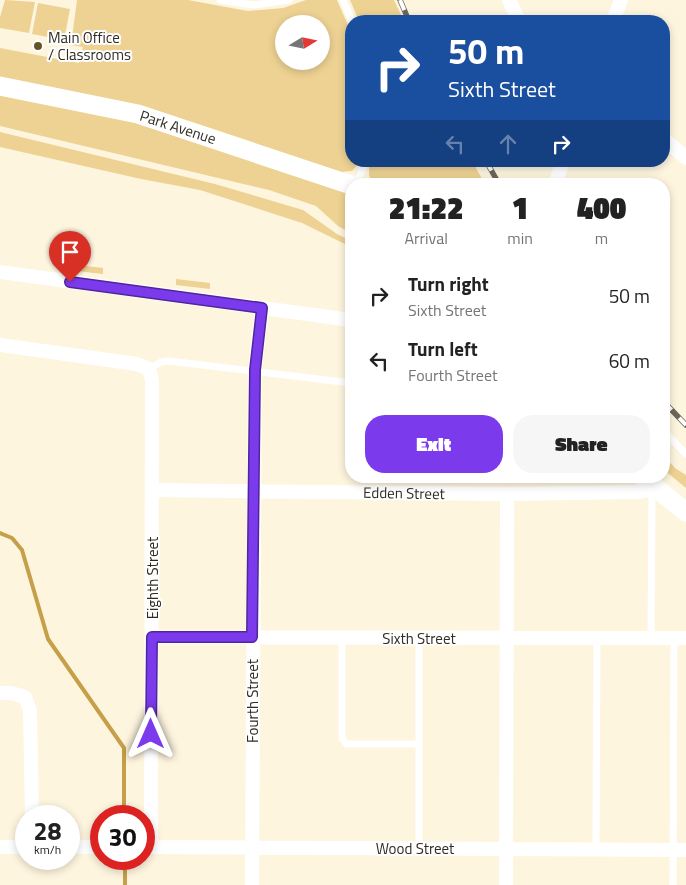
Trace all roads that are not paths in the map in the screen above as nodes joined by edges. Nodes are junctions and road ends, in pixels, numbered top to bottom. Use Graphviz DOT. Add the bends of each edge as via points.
graph roads {
  1 [pos="220,0"];
  2 [pos="289,0"];
  3 [pos="343,0"];
  4 [pos="509,0"];
  5 [pos="621,0"];
  6 [pos="349,15"];
  7 [pos="516,15"];
  8 [pos="615,15"];
  9 [pos="0,86"];
  10 [pos="670,144"];
  11 [pos="686,158"];
  12 [pos="345,183"];
  13 [pos="0,272"];
  14 [pos="262,308"];
  15 [pos="345,319"];
  16 [pos="0,345"];
  17 [pos="149,369"];
  18 [pos="255,370"];
  19 [pos="345,383"];
  20 [pos="670,437"];
  21 [pos="686,454"];
  22 [pos="649,485"];
  23 [pos="152,490"];
  24 [pos="254,492"];
  25 [pos="507,494"];
  26 [pos="686,512"];
  27 [pos="152,637"];
  28 [pos="252,637"];
  29 [pos="342,638"];
  30 [pos="419,638"];
  31 [pos="508,638"];
  32 [pos="597,638"];
  33 [pos="651,638"];
  34 [pos="680,638"];
  35 [pos="0,693"];
  36 [pos="419,744"];
  37 [pos="32,805"];
  38 [pos="148,805"];
  39 [pos="0,846"];
  40 [pos="15,847"];
  41 [pos="155,847"];
  42 [pos="252,848"];
  43 [pos="420,848"];
  44 [pos="507,848"];
  45 [pos="596,849"];
  46 [pos="680,850"];
  47 [pos="252,885"];
  48 [pos="506,885"];
  49 [pos="673,885"];
  1 -- 2 [label="lane" via="254,5"];
  3 -- 6 [label="lane"];
  4 -- 7 [label="street"];
  5 -- 8 [label="street"];
  9 -- 12 [label="main road, Park Avenue" via="138,114"];
  10 -- 11 [label="street"];
  13 -- 14 [label="street"];
  14 -- 15 [label="street"];
  14 -- 18 [label="street, Fourth Street"];
  16 -- 17 [label="street" via="137,364"];
  17 -- 18 [label="lane" via="169,361"];
  17 -- 23 [label="street, Eighth Street" via="152,380"];
  18 -- 19 [label="lane"];
  18 -- 24 [label="street, Fourth Street"];
  20 -- 21 [label="lane"];
  22 -- 25 [label="street, Edden Street"];
  22 -- 26 [label="main road"];
  22 -- 33 [label="lane"];
  23 -- 24 [label="street, Edden Street"];
  23 -- 27 [label="street, Eighth Street"];
  24 -- 25 [label="street, Edden Street"];
  24 -- 28 [label="street, Fourth Street"];
  25 -- 31 [label="street"];
  27 -- 28 [label="street, Sixth Street"];
  27 -- 38 [label="street, Eighth Street"];
  28 -- 29 [label="street, Sixth Street"];
  28 -- 42 [label="street, Fourth Street"];
  29 -- 30 [label="street, Sixth Street"];
  29 -- 36 [label="lane" via="342,738 346,744"];
  30 -- 31 [label="street, Sixth Street"];
  30 -- 36 [label="lane"];
  31 -- 32 [label="street, Sixth Street"];
  31 -- 44 [label="street"];
  32 -- 33 [label="street, Sixth Street"];
  32 -- 45 [label="lane"];
  33 -- 34 [label="street, Sixth Street"];
  34 -- 46 [label="lane"];
  35 -- 37 [label="street" via="24,697 30,710"];
  36 -- 43 [label="lane"];
  39 -- 40 [label="street"];
  41 -- 42 [label="street, Wood Street"];
  42 -- 43 [label="street, Wood Street"];
  42 -- 47 [label="street, Fourth Street"];
  43 -- 44 [label="street, Wood Street"];
  44 -- 45 [label="street, Wood Street"];
  44 -- 48 [label="street"];
  45 -- 46 [label="street, Wood Street"];
  46 -- 49 [label="lane"];
}
